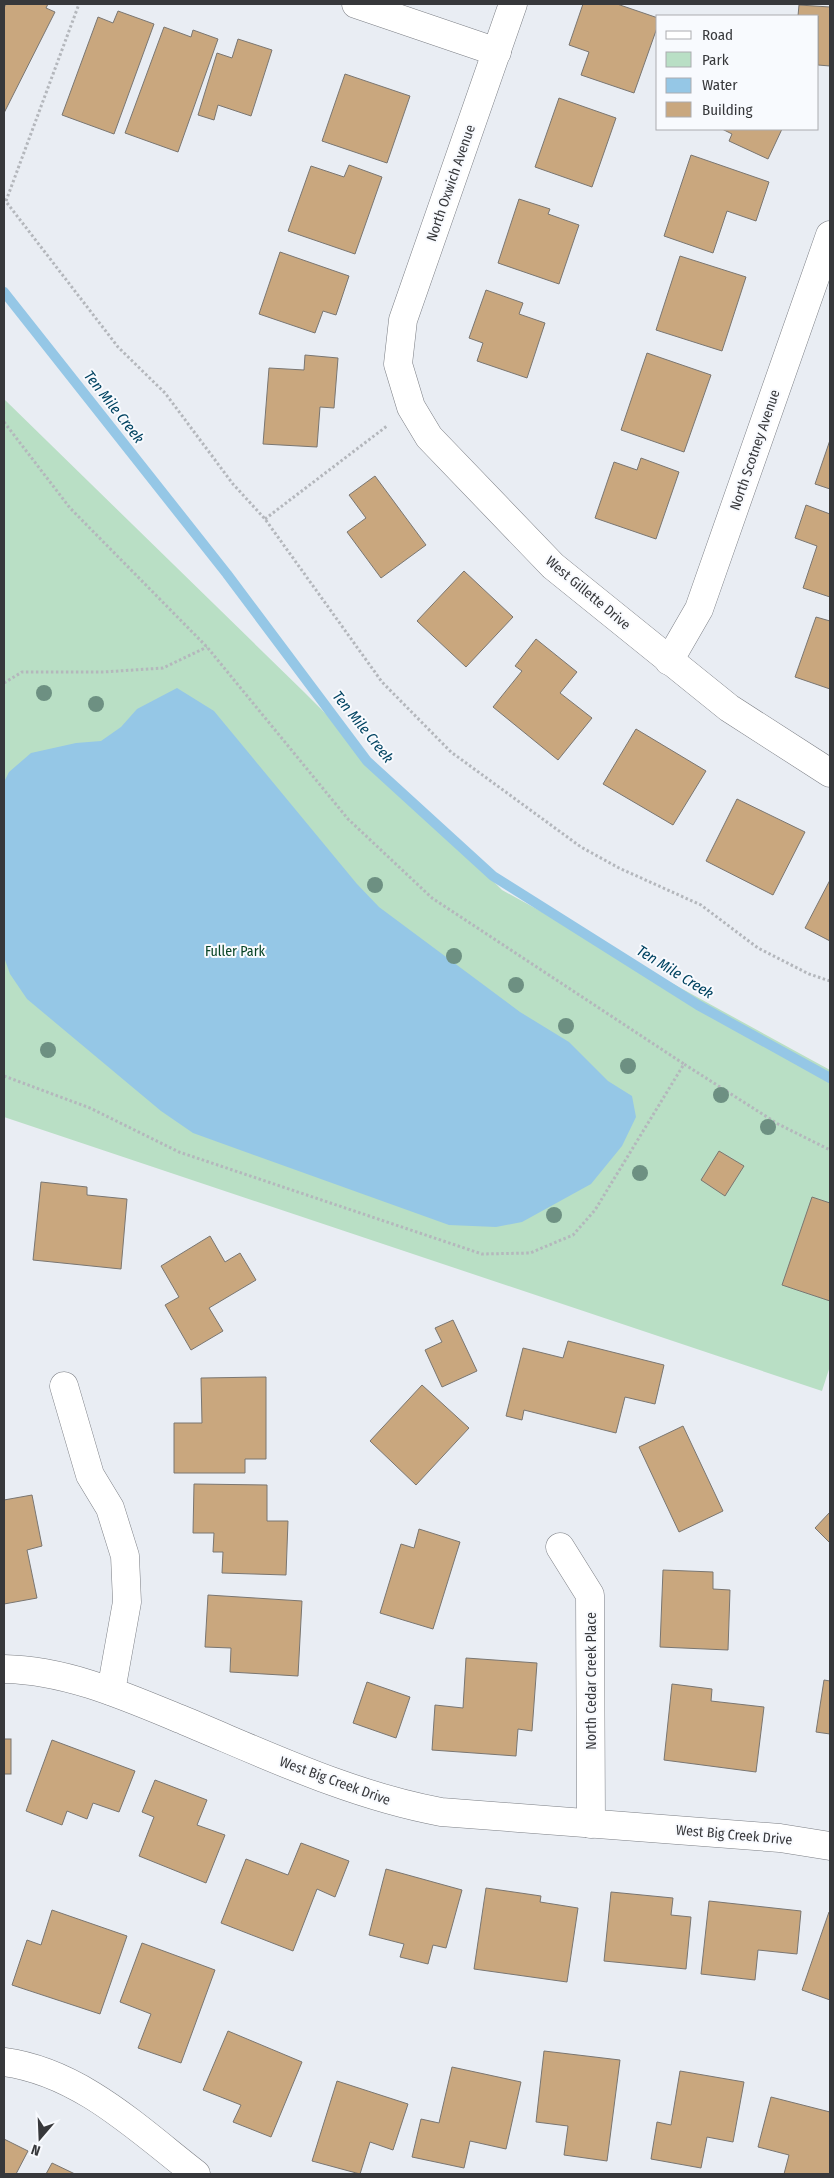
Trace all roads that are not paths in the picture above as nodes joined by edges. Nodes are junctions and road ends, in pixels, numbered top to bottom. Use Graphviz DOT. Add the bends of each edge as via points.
graph roads {
  1 [pos="356,4"];
  2 [pos="513,4"];
  3 [pos="496,52"];
  4 [pos="830,235"];
  5 [pos="398,364"];
  6 [pos="669,661"];
  7 [pos="830,773"];
  8 [pos="64,1386"];
  9 [pos="560,1547"];
  10 [pos="4,1669"];
  11 [pos="112,1690"];
  12 [pos="591,1824"];
  13 [pos="830,1846"];
  14 [pos="4,2062"];
  15 [pos="196,2174"];
  1 -- 3 [label="street"];
  2 -- 3 [label="street, North Oxwich Avenue"];
  3 -- 5 [label="street, North Oxwich Avenue" via="403,320"];
  4 -- 6 [label="street, North Scotney Avenue" via="699,609"];
  5 -- 6 [label="street, West Gillette Drive" via="411,407 429,437 553,566"];
  6 -- 7 [label="street, West Gillette Drive" via="730,708"];
  8 -- 11 [label="street" via="90,1475 110,1508 125,1556 127,1602"];
  9 -- 12 [label="street, North Cedar Creek Place" via="590,1595"];
  10 -- 11 [label="street, West Big Creek Drive" via="48,1673"];
  11 -- 12 [label="street, West Big Creek Drive" via="369,1796 441,1812"];
  12 -- 13 [label="street, West Big Creek Drive" via="780,1838"];
  14 -- 15 [label="street" via="20,2064 75,2085 108,2105"];
}
